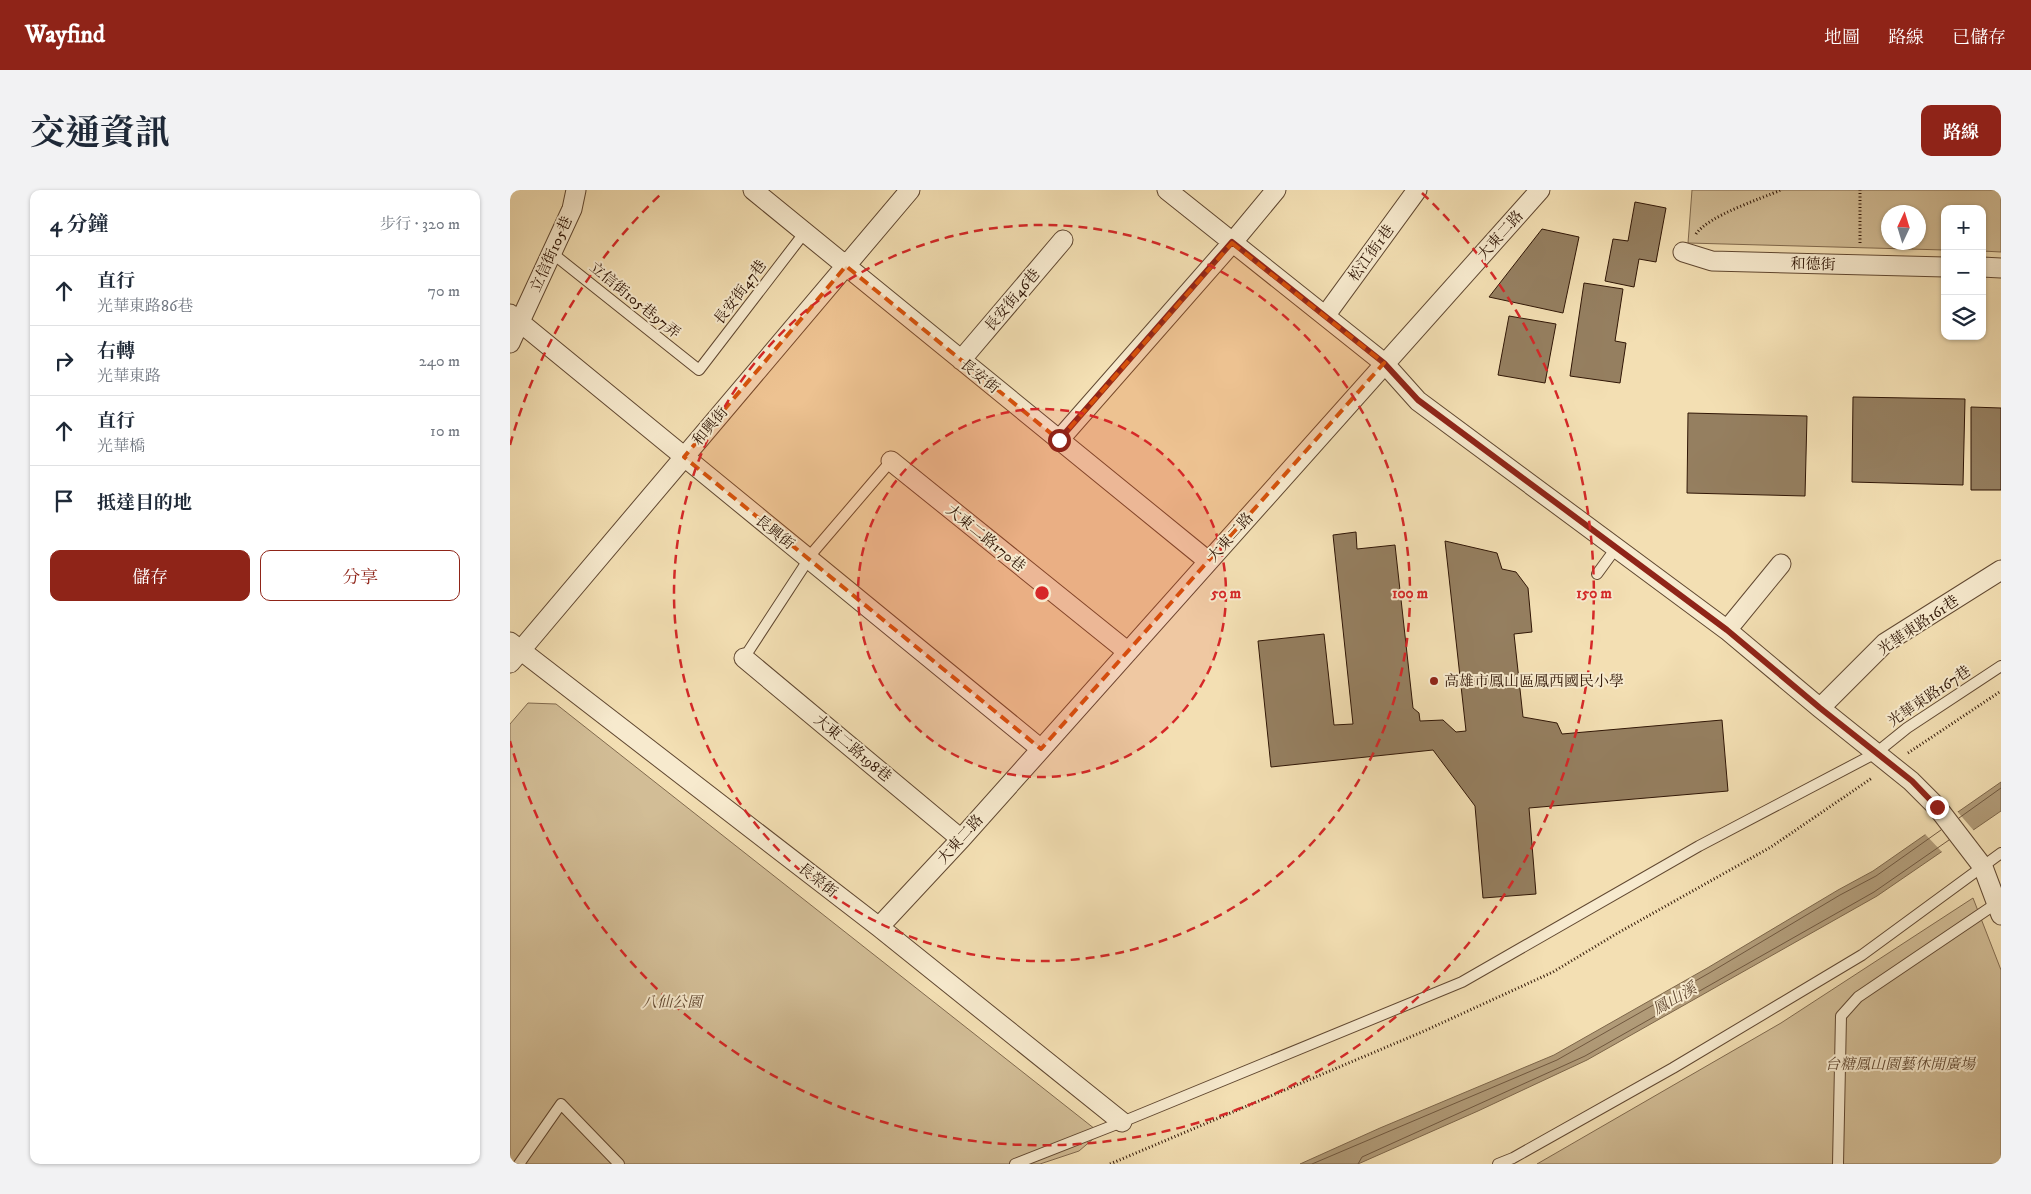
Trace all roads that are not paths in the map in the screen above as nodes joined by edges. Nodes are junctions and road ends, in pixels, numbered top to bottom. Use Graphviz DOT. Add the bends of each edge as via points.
graph roads {
  1 [pos="576,190"];
  2 [pos="753,190"];
  3 [pos="910,190"];
  4 [pos="1167,190"];
  5 [pos="1276,190"];
  6 [pos="1416,190"];
  7 [pos="1540,190"];
  8 [pos="805,232"];
  9 [pos="1063,240"];
  10 [pos="1232,242"];
  11 [pos="1683,252"];
  12 [pos="552,253"];
  13 [pos="846,266"];
  14 [pos="1941,267"];
  15 [pos="1986,267"];
  16 [pos="2001,268"];
  17 [pos="1325,316"];
  18 [pos="515,318"];
  19 [pos="510,344"];
  20 [pos="961,360"];
  21 [pos="1384,363"];
  22 [pos="699,370"];
  23 [pos="1059,440"];
  24 [pos="684,457"];
  25 [pos="891,461"];
  26 [pos="1616,548"];
  27 [pos="809,559"];
  28 [pos="1208,562"];
  29 [pos="1781,564"];
  30 [pos="2001,570"];
  31 [pos="1597,574"];
  32 [pos="1727,630"];
  33 [pos="514,651"];
  34 [pos="1128,652"];
  35 [pos="744,658"];
  36 [pos="2001,666"];
  37 [pos="1820,708"];
  38 [pos="1041,749"];
  39 [pos="1876,753"];
  40 [pos="961,839"];
  41 [pos="2001,854"];
  42 [pos="1983,867"];
  43 [pos="1999,909"];
  44 [pos="879,927"];
  45 [pos="1122,1122"];
  46 [pos="519,1164"];
  47 [pos="619,1164"];
  48 [pos="1015,1164"];
  49 [pos="1498,1164"];
  50 [pos="1838,1164"];
  1 -- 12 [label="street, 立信街105巷" via="572,209"];
  2 -- 8 [label="street, 長安街"];
  3 -- 13 [label="street, 和興街"];
  4 -- 10 [label="street"];
  5 -- 10 [label="street"];
  6 -- 17 [label="street, 松江街1巷"];
  7 -- 21 [label="street, 大東二路"];
  8 -- 13 [label="street, 長安街"];
  8 -- 22 [label="lane, 長安街47巷"];
  9 -- 20 [label="street, 長安街46巷"];
  10 -- 17 [label="street"];
  10 -- 23 [label="street"];
  11 -- 14 [label="street, 和德街" via="1712,261"];
  12 -- 18 [label="street, 立信街105巷"];
  12 -- 22 [label="lane, 立信街105巷97弄"];
  13 -- 20 [label="street, 長安街"];
  13 -- 24 [label="street, 和興街"];
  15 -- 16 [label="street"];
  17 -- 21 [label="street"];
  18 -- 19 [label="street, 立信街105巷"];
  18 -- 24 [label="street, 長興街"];
  20 -- 23 [label="street, 長安街"];
  21 -- 26 [label="street" via="1418,400"];
  21 -- 28 [label="street, 大東二路"];
  23 -- 28 [label="street, 長安街"];
  24 -- 27 [label="street, 長興街"];
  24 -- 33 [label="street, 和興街"];
  25 -- 27 [label="lane"];
  25 -- 34 [label="street, 大東二路170巷"];
  26 -- 31 [label="lane"];
  26 -- 32 [label="street"];
  27 -- 35 [label="lane"];
  27 -- 38 [label="street, 長興街"];
  28 -- 34 [label="street, 大東二路"];
  29 -- 32 [label="street"];
  30 -- 37 [label="street, 光華東路161巷" via="1885,643"];
  32 -- 37 [label="street"];
  33 -- 44 [label="street, 長榮街"];
  34 -- 38 [label="street, 大東二路"];
  35 -- 40 [label="street, 大東二路198巷"];
  36 -- 39 [label="lane, 光華東路167巷" via="1907,728"];
  37 -- 39 [label="street"];
  38 -- 40 [label="street, 大東二路"];
  39 -- 42 [label="street" via="1912,781 1937,807"];
  39 -- 45 [label="lane, 光華東路167巷" via="1699,846 1462,982"];
  40 -- 44 [label="street, 大東二路"];
  41 -- 42 [label="lane"];
  42 -- 43 [label="street"];
  42 -- 49 [label="lane" via="1862,955 1673,1068"];
  43 -- 50 [label="lane" via="1858,997 1841,1016"];
  44 -- 45 [label="street, 長榮街"];
  45 -- 48 [label="lane, 光華東路167巷"];
  46 -- 47 [label="lane" via="561,1104"];
}
